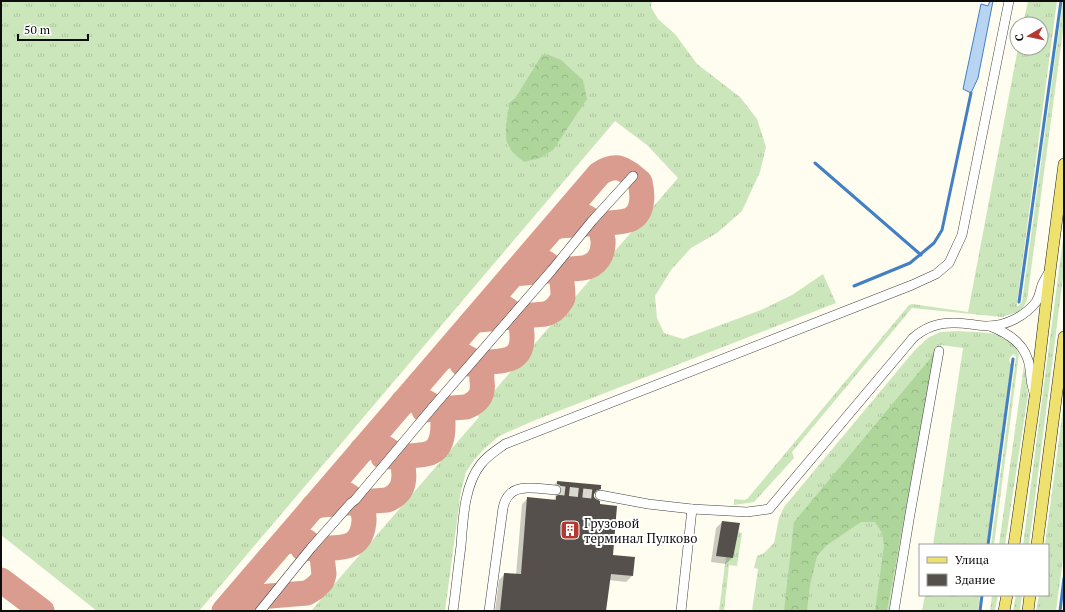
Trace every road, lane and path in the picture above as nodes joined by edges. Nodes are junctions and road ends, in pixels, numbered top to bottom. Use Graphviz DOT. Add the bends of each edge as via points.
graph roads {
  1 [pos="1009,1"];
  2 [pos="1064,164"];
  3 [pos="633,176"];
  4 [pos="1050,271"];
  5 [pos="988,326"];
  6 [pos="1064,337"];
  7 [pos="939,351"];
  8 [pos="1035,397"];
  9 [pos="556,490"];
  10 [pos="600,495"];
  11 [pos="692,509"];
  12 [pos="1014,544"];
  13 [pos="1037,544"];
  14 [pos="1007,596"];
  15 [pos="1030,596"];
  16 [pos="260,611"];
  17 [pos="453,611"];
  18 [pos="489,611"];
  19 [pos="681,611"];
  20 [pos="894,611"];
  21 [pos="1004,611"];
  22 [pos="1028,611"];
  1 -- 17 [label="street" via="962,235 949,263 936,274 912,285 505,444 481,464 473,477 467,496"];
  2 -- 4 [label="main road"];
  3 -- 16 [label="street" via="311,548"];
  4 -- 5 [label="street" via="1042,284 1040,295 1028,310 1010,322"];
  4 -- 8 [label="main road"];
  5 -- 8 [label="street" via="1004,332 1023,349 1028,358"];
  5 -- 11 [label="street" via="952,322 921,331 769,509 747,512"];
  6 -- 13 [label="main road"];
  7 -- 20 [label="street"];
  8 -- 12 [label="main road"];
  9 -- 18 [label="street" via="521,488 510,493 505,501"];
  10 -- 11 [label="street"];
  11 -- 19 [label="street"];
  14 -- 21 [label="main road"];
  15 -- 22 [label="main road"];
}
